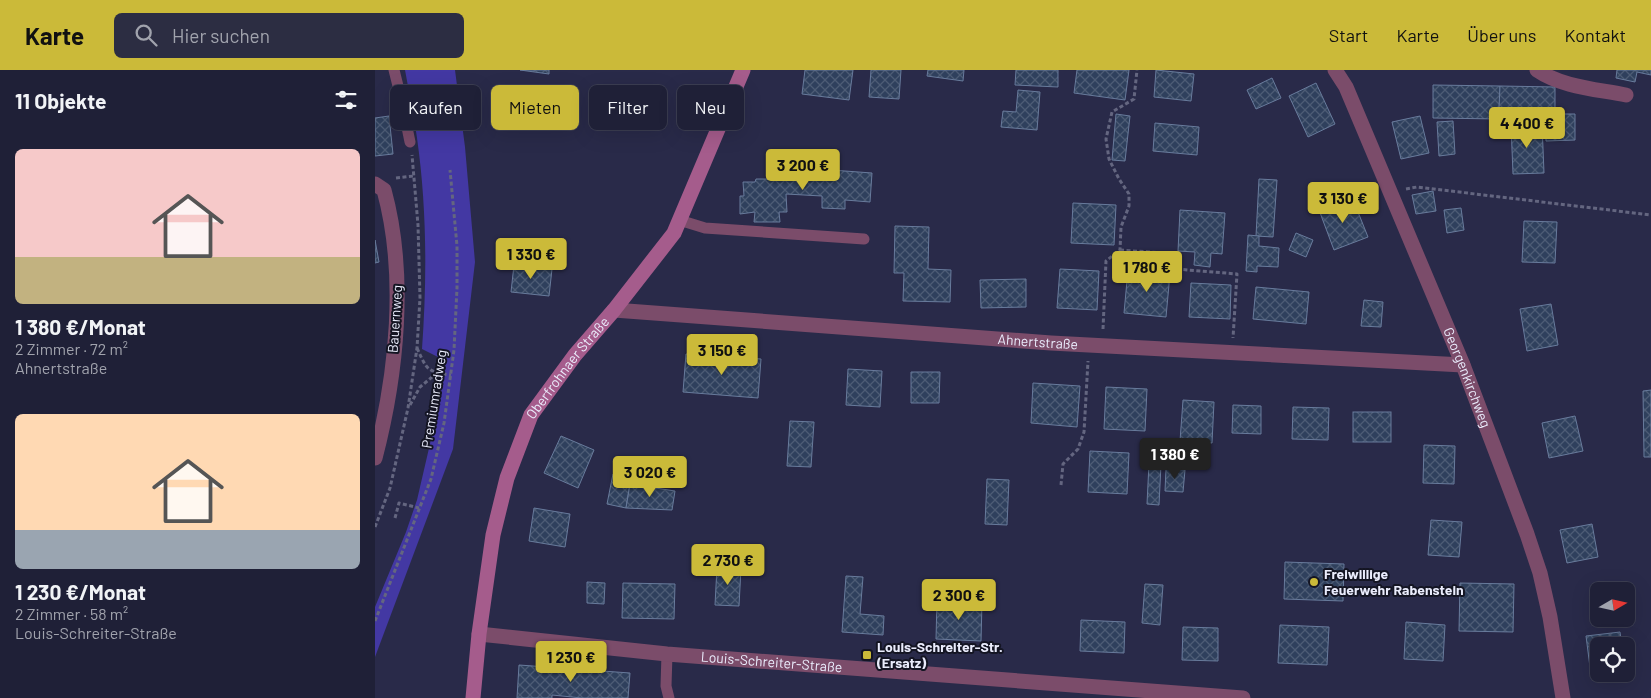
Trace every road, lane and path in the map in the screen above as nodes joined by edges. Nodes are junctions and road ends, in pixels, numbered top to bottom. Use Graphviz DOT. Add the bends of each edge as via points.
graph roads {
  1 [pos="394,70"];
  2 [pos="743,70"];
  3 [pos="1137,70"];
  4 [pos="1335,70"];
  5 [pos="1537,70"];
  6 [pos="1626,95"];
  7 [pos="410,142"];
  8 [pos="450,170"];
  9 [pos="375,184"];
  10 [pos="1390,191"];
  11 [pos="1651,215"];
  12 [pos="679,220"];
  13 [pos="864,239"];
  14 [pos="1120,250"];
  15 [pos="614,310"];
  16 [pos="1096,345"];
  17 [pos="417,348"];
  18 [pos="1232,353"];
  19 [pos="1463,365"];
  20 [pos="437,373"];
  21 [pos="451,375"];
  22 [pos="409,408"];
  23 [pos="375,458"];
  24 [pos="1061,485"];
  25 [pos="419,508"];
  26 [pos="395,518"];
  27 [pos="375,620"];
  28 [pos="479,634"];
  29 [pos="667,654"];
  30 [pos="473,698"];
  31 [pos="669,698"];
  32 [pos="1243,698"];
  33 [pos="1563,698"];
  1 -- 7 [label="lane"];
  2 -- 12 [label="main road, Oberfrohnaer Straße"];
  3 -- 14 [label="path" via="1134,99 1112,112 1106,139 1109,159 1129,194 1129,206 1121,227"];
  4 -- 10 [label="street, Georgenkirchweg" via="1346,87"];
  5 -- 6 [label="street" via="1561,82"];
  8 -- 21 [label="path, Premiumradweg" via="457,246"];
  9 -- 23 [label="street, Bauernweg" via="384,190 398,276 385,421"];
  10 -- 11 [label="path" via="1417,188"];
  10 -- 19 [label="street, Georgenkirchweg"];
  12 -- 13 [label="lane" via="705,228"];
  12 -- 15 [label="main road, Oberfrohnaer Straße" via="673,233"];
  14 -- 16 [label="path" via="1106,261"];
  14 -- 18 [label="path" via="1164,253 1176,269 1237,274"];
  15 -- 16 [label="street, Ahnertstraße"];
  15 -- 28 [label="main road, Oberfrohnaer Straße" via="575,355 531,415 507,478 493,535"];
  16 -- 18 [label="street, Ahnertstraße"];
  16 -- 24 [label="path" via="1084,432 1078,449 1063,464"];
  17 -- 20 [label="path" via="426,368"];
  18 -- 19 [label="street, Ahnertstraße"];
  19 -- 33 [label="street, Georgenkirchweg" via="1541,573"];
  20 -- 21 [label="path"];
  20 -- 22 [label="path" via="420,387"];
  21 -- 25 [label="path, Premiumradweg" via="431,480"];
  25 -- 26 [label="path" via="399,503"];
  25 -- 27 [label="path, Premiumradweg"];
  28 -- 29 [label="street, Louis-Schreiter-Straße"];
  28 -- 30 [label="main road, Oberfrohnaer Straße"];
  29 -- 31 [label="lane"];
  29 -- 32 [label="street, Louis-Schreiter-Straße"];
}
